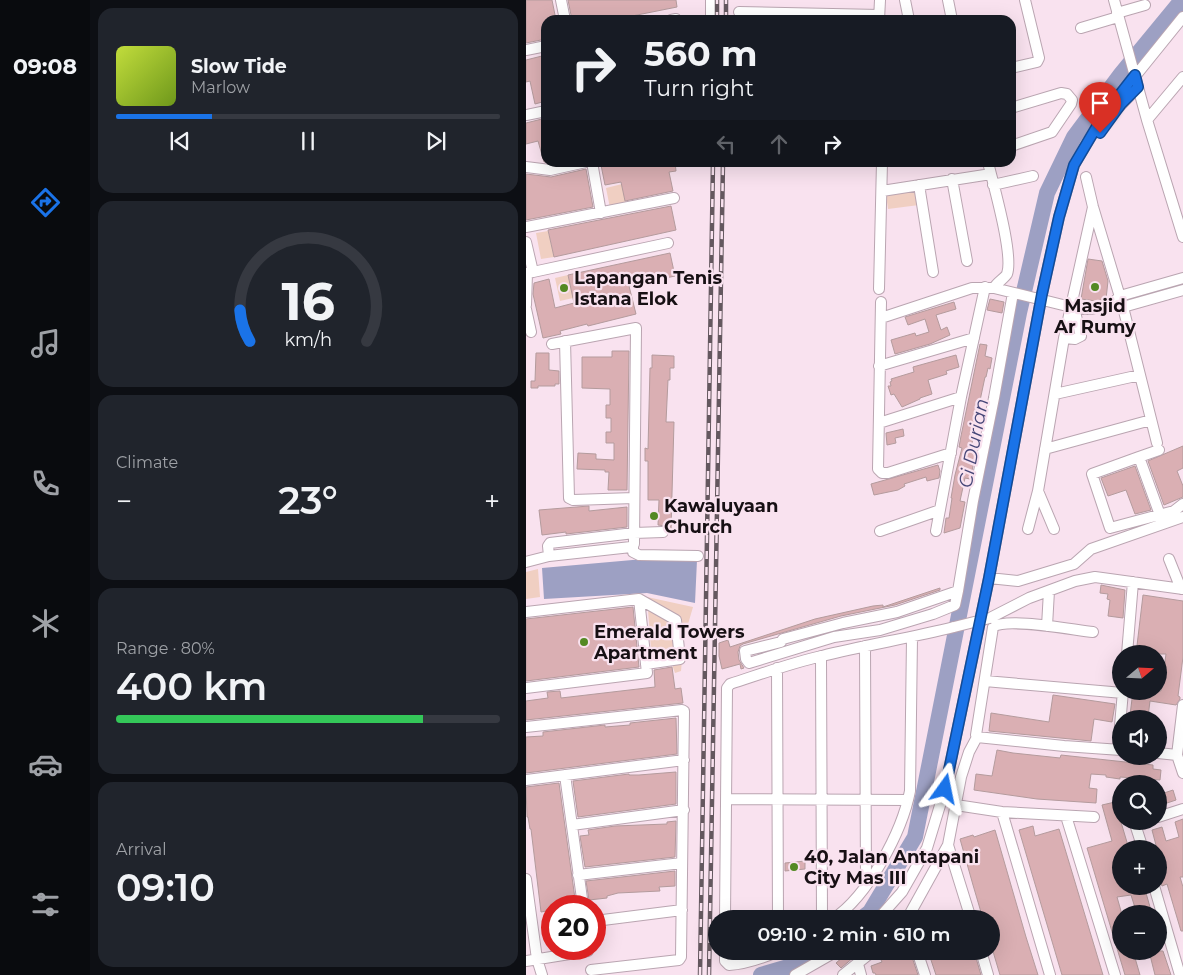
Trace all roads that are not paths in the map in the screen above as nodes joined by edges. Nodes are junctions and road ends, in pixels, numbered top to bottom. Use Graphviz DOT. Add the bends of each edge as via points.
graph roads {
  1 [pos="561,0"];
  2 [pos="711,0"];
  3 [pos="880,0"];
  4 [pos="905,0"];
  5 [pos="948,0"];
  6 [pos="1025,0"];
  7 [pos="1114,0"];
  8 [pos="1145,5"];
  9 [pos="740,12"];
  10 [pos="564,15"];
  11 [pos="711,15"];
  12 [pos="810,15"];
  13 [pos="879,15"];
  14 [pos="908,15"];
  15 [pos="951,15"];
  16 [pos="1118,15"];
  17 [pos="1183,17"];
  18 [pos="1081,28"];
  19 [pos="541,47"];
  20 [pos="526,50"];
  21 [pos="1016,67"];
  22 [pos="1135,74"];
  23 [pos="1183,77"];
  24 [pos="1138,87"];
  25 [pos="1016,107"];
  26 [pos="541,112"];
  27 [pos="526,115"];
  28 [pos="1147,120"];
  29 [pos="1016,144"];
  30 [pos="1091,148"];
  31 [pos="526,166"];
  32 [pos="564,167"];
  33 [pos="593,167"];
  34 [pos="882,167"];
  35 [pos="989,167"];
  36 [pos="990,174"];
  37 [pos="1033,176"];
  38 [pos="1086,176"];
  39 [pos="952,179"];
  40 [pos="920,185"];
  41 [pos="993,185"];
  42 [pos="882,191"];
  43 [pos="674,198"];
  44 [pos="1093,207"];
  45 [pos="601,213"];
  46 [pos="526,227"];
  47 [pos="1183,237"];
  48 [pos="526,242"];
  49 [pos="668,243"];
  50 [pos="967,261"];
  51 [pos="533,272"];
  52 [pos="933,272"];
  53 [pos="1183,278"];
  54 [pos="989,287"];
  55 [pos="879,289"];
  56 [pos="1183,290"];
  57 [pos="1015,293"];
  58 [pos="1120,296"];
  59 [pos="1039,299"];
  60 [pos="881,302"];
  61 [pos="526,305"];
  62 [pos="1110,305"];
  63 [pos="1072,307"];
  64 [pos="1123,307"];
  65 [pos="526,309"];
  66 [pos="881,318"];
  67 [pos="531,332"];
  68 [pos="974,338"];
  69 [pos="1064,338"];
  70 [pos="565,341"];
  71 [pos="552,344"];
  72 [pos="879,366"];
  73 [pos="1140,375"];
  74 [pos="1055,394"];
  75 [pos="962,397"];
  76 [pos="1151,420"];
  77 [pos="879,424"];
  78 [pos="1045,449"];
  79 [pos="951,453"];
  80 [pos="1139,457"];
  81 [pos="1038,491"];
  82 [pos="634,498"];
  83 [pos="1183,504"];
  84 [pos="940,510"];
  85 [pos="1160,515"];
  86 [pos="1183,517"];
  87 [pos="1028,529"];
  88 [pos="1054,529"];
  89 [pos="936,530"];
  90 [pos="880,531"];
  91 [pos="663,532"];
  92 [pos="634,533"];
  93 [pos="633,547"];
  94 [pos="549,556"];
  95 [pos="698,556"];
  96 [pos="1169,558"];
  97 [pos="526,562"];
  98 [pos="989,578"];
  99 [pos="1134,582"];
  100 [pos="1182,589"];
  101 [pos="958,591"];
  102 [pos="1049,591"];
  103 [pos="639,600"];
  104 [pos="526,612"];
  105 [pos="1047,626"];
  106 [pos="1093,632"];
  107 [pos="912,638"];
  108 [pos="1128,645"];
  109 [pos="865,646"];
  110 [pos="821,656"];
  111 [pos="646,664"];
  112 [pos="777,668"];
  113 [pos="985,681"];
  114 [pos="526,688"];
  115 [pos="1112,691"];
  116 [pos="1183,704"];
  117 [pos="526,728"];
  118 [pos="977,737"];
  119 [pos="1112,749"];
  120 [pos="1167,754"];
  121 [pos="1177,755"];
  122 [pos="684,760"];
  123 [pos="1183,773"];
  124 [pos="565,774"];
  125 [pos="526,780"];
  126 [pos="727,799"];
  127 [pos="777,800"];
  128 [pos="821,800"];
  129 [pos="908,800"];
  130 [pos="865,801"];
  131 [pos="956,805"];
  132 [pos="1183,809"];
  133 [pos="684,810"];
  134 [pos="1002,812"];
  135 [pos="1167,814"];
  136 [pos="1066,816"];
  137 [pos="1094,817"];
  138 [pos="572,825"];
  139 [pos="948,845"];
  140 [pos="682,863"];
  141 [pos="578,874"];
  142 [pos="526,879"];
  143 [pos="866,883"];
  144 [pos="581,895"];
  145 [pos="1157,895"];
  146 [pos="682,910"];
  147 [pos="726,910"];
  148 [pos="778,910"];
  149 [pos="822,910"];
  150 [pos="845,910"];
  151 [pos="886,910"];
  152 [pos="912,910"];
  153 [pos="968,910"];
  154 [pos="606,920"];
  155 [pos="531,960"];
  156 [pos="725,960"];
  157 [pos="757,960"];
  158 [pos="821,960"];
  159 [pos="863,960"];
  160 [pos="920,960"];
  161 [pos="984,960"];
  162 [pos="858,964"];
  163 [pos="587,972"];
  164 [pos="542,975"];
  165 [pos="795,975"];
  166 [pos="843,975"];
  167 [pos="861,975"];
  168 [pos="925,975"];
  169 [pos="988,975"];
  170 [pos="1050,975"];
  171 [pos="1115,975"];
  172 [pos="1180,975"];
  1 -- 10 [label="street"];
  2 -- 11 [label="street"];
  3 -- 13 [label="street"];
  4 -- 14 [label="street"];
  5 -- 15 [label="street"];
  6 -- 21 [label="street" via="1039,58 1037,62"];
  7 -- 16 [label="street"];
  8 -- 16 [label="street"];
  9 -- 12 [label="street"];
  16 -- 18 [label="street"];
  16 -- 22 [label="street"];
  17 -- 22 [label="street"];
  19 -- 20 [label="street"];
  22 -- 24 [label="street"];
  22 -- 59 [label="street" via="1103,116 1074,165"];
  23 -- 28 [label="street"];
  24 -- 28 [label="street"];
  24 -- 30 [label="street" via="1115,111"];
  25 -- 29 [label="street" via="1061,94 1067,94 1072,100 1052,132"];
  26 -- 27 [label="street"];
  28 -- 47 [label="street"];
  31 -- 32 [label="street" via="550,170"];
  33 -- 45 [label="street"];
  34 -- 42 [label="street"];
  35 -- 36 [label="street"];
  36 -- 39 [label="street"];
  36 -- 41 [label="street"];
  37 -- 41 [label="street"];
  38 -- 44 [label="street"];
  39 -- 40 [label="street"];
  39 -- 50 [label="street"];
  40 -- 42 [label="street"];
  40 -- 52 [label="street"];
  41 -- 54 [label="street" via="1008,266 1004,277"];
  42 -- 55 [label="street"];
  43 -- 45 [label="street"];
  44 -- 58 [label="street"];
  44 -- 63 [label="street"];
  45 -- 46 [label="street"];
  48 -- 51 [label="street"];
  49 -- 51 [label="street"];
  51 -- 61 [label="street" via="527,274"];
  53 -- 58 [label="street"];
  54 -- 57 [label="street"];
  54 -- 66 [label="street" via="972,288"];
  54 -- 68 [label="street"];
  56 -- 64 [label="street"];
  57 -- 59 [label="street"];
  57 -- 101 [label="street" via="972,501"];
  58 -- 62 [label="street"];
  58 -- 64 [label="street"];
  59 -- 63 [label="street"];
  59 -- 98 [label="street"];
  60 -- 66 [label="street"];
  62 -- 63 [label="street" via="1090,309"];
  62 -- 64 [label="street"];
  63 -- 69 [label="street"];
  63 -- 69 [label="street" via="1080,336 1075,340"];
  64 -- 73 [label="street"];
  65 -- 67 [label="street"];
  66 -- 72 [label="street"];
  68 -- 72 [label="street"];
  68 -- 75 [label="street"];
  69 -- 74 [label="street"];
  70 -- 71 [label="street"];
  70 -- 82 [label="street" via="569,498"];
  70 -- 82 [label="street" via="636,328"];
  72 -- 77 [label="street"];
  73 -- 74 [label="street"];
  73 -- 76 [label="street"];
  74 -- 78 [label="street"];
  75 -- 77 [label="street"];
  75 -- 79 [label="street"];
  76 -- 78 [label="street"];
  76 -- 80 [label="street" via="1158,446"];
  77 -- 79 [label="street" via="878,469 882,472 888,473"];
  78 -- 81 [label="street"];
  79 -- 84 [label="street"];
  80 -- 85 [label="street"];
  80 -- 85 [label="street" via="1092,474 1109,526 1114,528"];
  81 -- 87 [label="street"];
  81 -- 88 [label="street"];
  82 -- 92 [label="street"];
  83 -- 85 [label="street"];
  84 -- 89 [label="street"];
  84 -- 90 [label="street"];
  86 -- 98 [label="street" via="1091,549 1074,564 1018,581"];
  91 -- 92 [label="street"];
  92 -- 93 [label="street"];
  92 -- 94 [label="street" via="550,543"];
  93 -- 94 [label="street"];
  93 -- 95 [label="street" via="633,552 639,555"];
  94 -- 97 [label="street"];
  96 -- 100 [label="street"];
  98 -- 151 [label="street" via="938,816 927,848 902,892"];
  99 -- 100 [label="street"];
  99 -- 102 [label="street" via="1095,577"];
  99 -- 108 [label="street"];
  101 -- 101 [label="street" via="955,605 880,630 834,637 749,663 744,652 819,628 897,612"];
  102 -- 105 [label="street"];
  102 -- 107 [label="street, bridge" via="990,618"];
  103 -- 104 [label="street"];
  103 -- 111 [label="street"];
  103 -- 111 [label="street" via="676,620 680,659"];
  105 -- 106 [label="street"];
  105 -- 113 [label="street" via="1005,623 993,627"];
  107 -- 109 [label="street"];
  107 -- 129 [label="street"];
  109 -- 110 [label="street"];
  109 -- 130 [label="street"];
  110 -- 112 [label="street"];
  110 -- 128 [label="street"];
  111 -- 114 [label="street" via="647,673"];
  112 -- 126 [label="street" via="730,684 727,688"];
  112 -- 127 [label="street"];
  113 -- 115 [label="street"];
  113 -- 118 [label="street"];
  116 -- 121 [label="street"];
  117 -- 122 [label="street" via="682,710"];
  118 -- 119 [label="street"];
  118 -- 131 [label="street" via="968,752"];
  120 -- 121 [label="street"];
  121 -- 123 [label="street"];
  122 -- 124 [label="street"];
  122 -- 133 [label="street"];
  124 -- 125 [label="street"];
  124 -- 138 [label="street"];
  126 -- 127 [label="street"];
  126 -- 147 [label="street"];
  127 -- 128 [label="street"];
  127 -- 148 [label="street"];
  128 -- 130 [label="street"];
  128 -- 149 [label="street"];
  129 -- 130 [label="street"];
  129 -- 143 [label="street" via="889,849"];
  130 -- 143 [label="street"];
  131 -- 134 [label="street"];
  131 -- 139 [label="street"];
  132 -- 135 [label="street"];
  133 -- 138 [label="street"];
  133 -- 140 [label="street"];
  134 -- 136 [label="street"];
  134 -- 170 [label="street"];
  136 -- 137 [label="street"];
  136 -- 171 [label="street"];
  138 -- 141 [label="street"];
  139 -- 152 [label="street"];
  139 -- 153 [label="street"];
  140 -- 141 [label="street"];
  140 -- 146 [label="street"];
  141 -- 144 [label="street"];
  142 -- 155 [label="street"];
  143 -- 150 [label="street"];
  145 -- 172 [label="street"];
  146 -- 154 [label="street"];
  146 -- 163 [label="street" via="680,959"];
  155 -- 164 [label="street"];
  156 -- 157 [label="street" via="729,965"];
  158 -- 165 [label="street"];
  159 -- 162 [label="street"];
  160 -- 168 [label="street"];
  161 -- 169 [label="street"];
  162 -- 166 [label="street"];
  162 -- 167 [label="street"];
}
